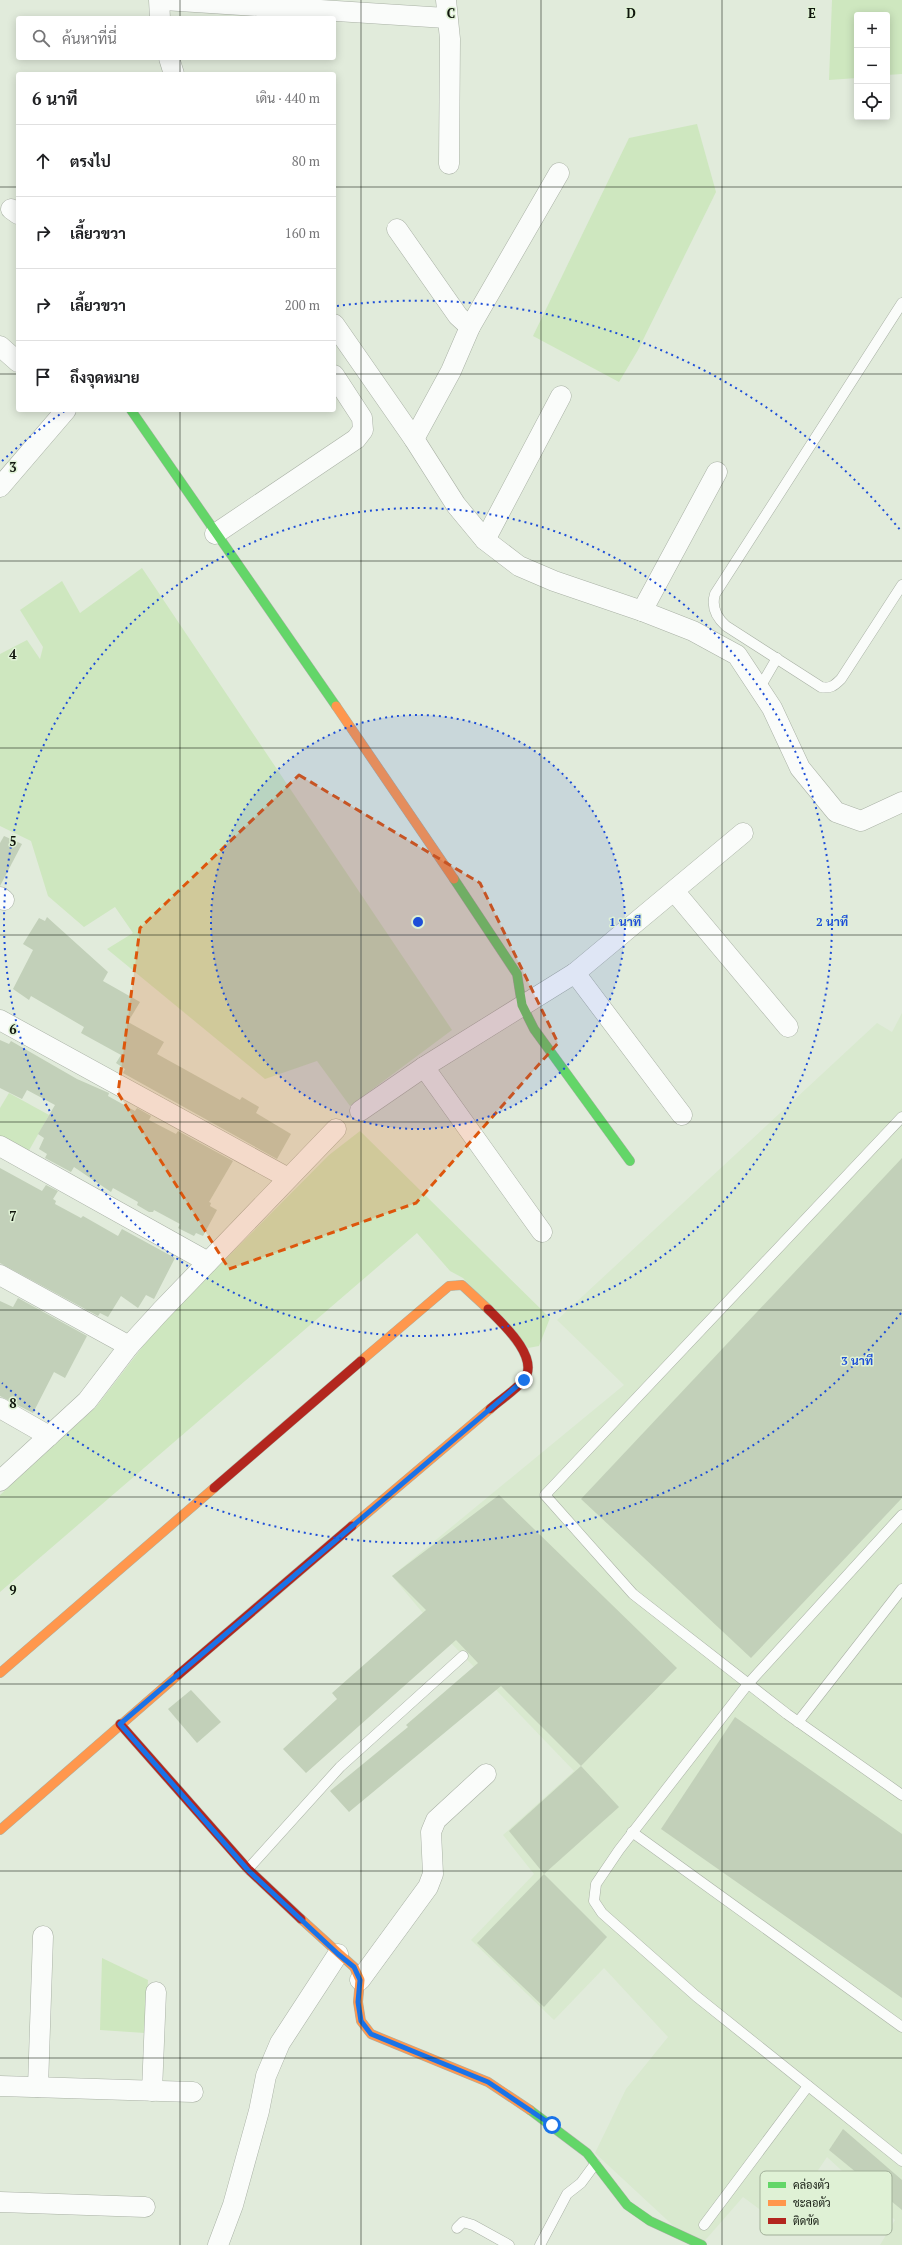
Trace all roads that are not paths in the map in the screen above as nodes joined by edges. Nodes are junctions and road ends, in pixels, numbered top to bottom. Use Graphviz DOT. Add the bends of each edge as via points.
graph roads {
  1 [pos="159,0"];
  2 [pos="164,0"];
  3 [pos="446,9"];
  4 [pos="160,16"];
  5 [pos="170,60"];
  6 [pos="173,72"];
  7 [pos="449,164"];
  8 [pos="559,173"];
  9 [pos="397,229"];
  10 [pos="902,303"];
  11 [pos="336,327"];
  12 [pos="470,327"];
  13 [pos="0,346"];
  14 [pos="16,360"];
  15 [pos="336,379"];
  16 [pos="561,396"];
  17 [pos="64,412"];
  18 [pos="132,412"];
  19 [pos="414,439"];
  20 [pos="717,472"];
  21 [pos="0,487"];
  22 [pos="215,534"];
  23 [pos="485,540"];
  24 [pos="902,585"];
  25 [pos="642,611"];
  26 [pos="777,658"];
  27 [pos="759,689"];
  28 [pos="902,802"];
  29 [pos="743,832"];
  30 [pos="675,892"];
  31 [pos="575,973"];
  32 [pos="522,1005"];
  33 [pos="0,1020"];
  34 [pos="788,1027"];
  35 [pos="424,1067"];
  36 [pos="360,1111"];
  37 [pos="682,1115"];
  38 [pos="902,1117"];
  39 [pos="336,1129"];
  40 [pos="0,1146"];
  41 [pos="630,1161"];
  42 [pos="288,1178"];
  43 [pos="542,1232"];
  44 [pos="208,1262"];
  45 [pos="0,1275"];
  46 [pos="129,1346"];
  47 [pos="0,1408"];
  48 [pos="49,1436"];
  49 [pos="0,1481"];
  50 [pos="902,1515"];
  51 [pos="902,1589"];
  52 [pos="463,1656"];
  53 [pos="0,1673"];
  54 [pos="748,1684"];
  55 [pos="798,1722"];
  56 [pos="120,1724"];
  57 [pos="486,1774"];
  58 [pos="902,1795"];
  59 [pos="0,1830"];
  60 [pos="632,1832"];
  61 [pos="248,1870"];
  62 [pos="43,1936"];
  63 [pos="338,1954"];
  64 [pos="360,1980"];
  65 [pos="156,1992"];
  66 [pos="902,2027"];
  67 [pos="0,2086"];
  68 [pos="808,2086"];
  69 [pos="38,2087"];
  70 [pos="152,2091"];
  71 [pos="193,2092"];
  72 [pos="902,2161"];
  73 [pos="595,2164"];
  74 [pos="0,2202"];
  75 [pos="145,2207"];
  76 [pos="704,2224"];
  77 [pos="457,2228"];
  78 [pos="218,2245"];
  79 [pos="509,2245"];
  80 [pos="540,2245"];
  81 [pos="702,2245"];
  1 -- 4 [label="street"];
  2 -- 3 [label="street"];
  3 -- 7 [label="street" via="450,39"];
  5 -- 6 [label="street"];
  8 -- 12 [label="street"];
  9 -- 12 [label="street" via="458,316"];
  10 -- 26 [label="lane" via="712,602 719,619"];
  11 -- 19 [label="street"];
  12 -- 19 [label="street" via="451,371"];
  13 -- 14 [label="street"];
  15 -- 22 [label="street" via="362,418 364,430 356,439"];
  16 -- 23 [label="street"];
  17 -- 21 [label="street"];
  18 -- 22 [label="street"];
  19 -- 23 [label="street" via="456,505"];
  20 -- 25 [label="street"];
  22 -- 32 [label="street" via="395,791 517,974"];
  23 -- 25 [label="street" via="518,566"];
  24 -- 26 [label="lane" via="835,685 821,687"];
  25 -- 27 [label="street" via="693,631 737,655"];
  26 -- 27 [label="lane"];
  27 -- 28 [label="street" via="772,708 800,768 836,812 861,821"];
  29 -- 30 [label="street"];
  30 -- 31 [label="street"];
  30 -- 34 [label="street"];
  31 -- 32 [label="street"];
  31 -- 37 [label="street"];
  32 -- 35 [label="street"];
  32 -- 41 [label="street" via="534,1028"];
  33 -- 42 [label="street"];
  35 -- 36 [label="street"];
  35 -- 43 [label="street"];
  38 -- 54 [label="lane" via="544,1495 632,1594"];
  39 -- 42 [label="street"];
  40 -- 44 [label="street"];
  42 -- 44 [label="street"];
  44 -- 46 [label="street"];
  45 -- 46 [label="street"];
  46 -- 48 [label="street" via="87,1401"];
  47 -- 48 [label="street"];
  48 -- 49 [label="street"];
  50 -- 54 [label="lane"];
  51 -- 55 [label="lane"];
  52 -- 61 [label="lane" via="340,1767"];
  53 -- 56 [label="street" via="445,1288 452,1284 462,1285 479,1298 526,1353 528,1365 524,1380"];
  54 -- 55 [label="lane"];
  54 -- 60 [label="lane"];
  55 -- 58 [label="lane"];
  56 -- 59 [label="street"];
  56 -- 61 [label="street"];
  57 -- 64 [label="street" via="436,1820 431,1832 433,1874 428,1886"];
  60 -- 66 [label="lane"];
  60 -- 68 [label="lane" via="596,1884 594,1901 602,1913 696,1996"];
  61 -- 63 [label="street"];
  62 -- 69 [label="street"];
  63 -- 64 [label="street" via="354,1967"];
  63 -- 78 [label="street" via="280,2043 266,2076 235,2198"];
  64 -- 73 [label="street" via="358,2002 361,2021 371,2034 488,2082 552,2125 587,2153"];
  65 -- 70 [label="street"];
  67 -- 69 [label="street"];
  68 -- 72 [label="lane"];
  68 -- 76 [label="lane"];
  69 -- 70 [label="street"];
  70 -- 71 [label="street"];
  73 -- 80 [label="lane" via="581,2182 567,2194"];
  73 -- 81 [label="street" via="627,2205 650,2221"];
  74 -- 75 [label="street"];
  77 -- 79 [label="lane" via="463,2222 473,2225"];
}
